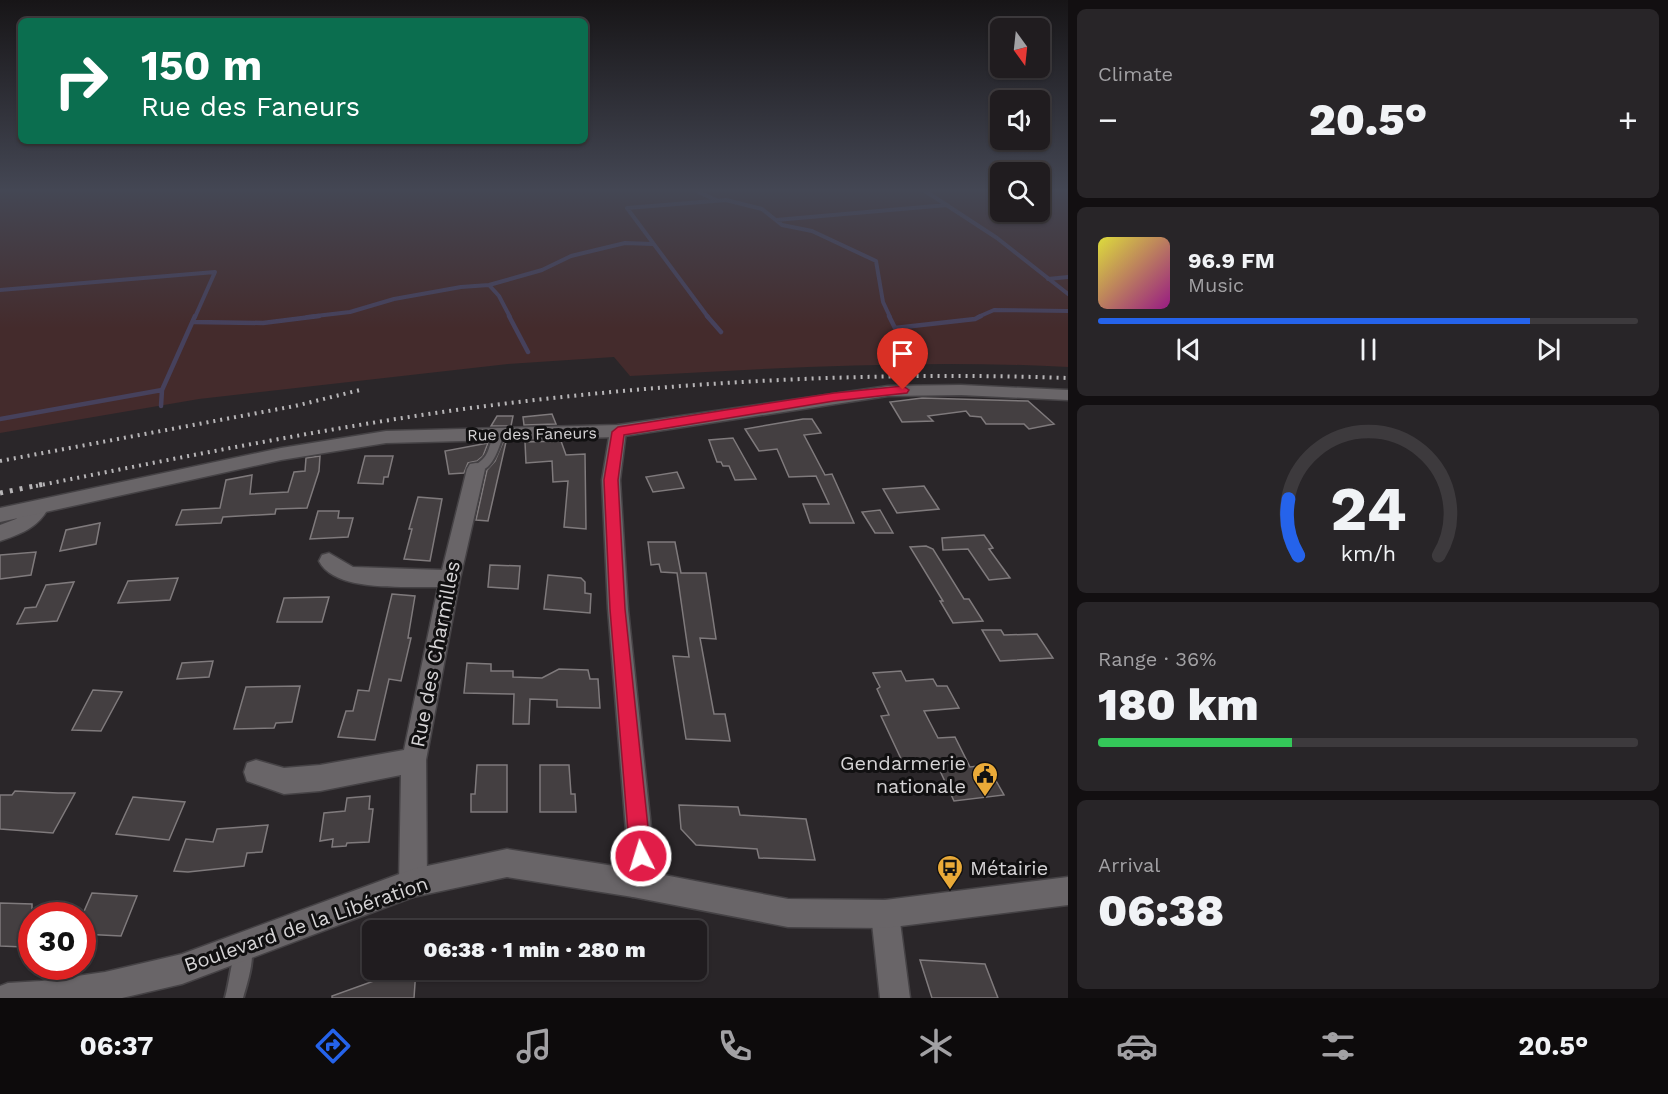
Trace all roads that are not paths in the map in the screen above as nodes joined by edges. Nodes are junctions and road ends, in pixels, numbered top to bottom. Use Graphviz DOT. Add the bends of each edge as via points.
graph roads {
  1 [pos="1068,394"];
  2 [pos="618,432"];
  3 [pos="498,436"];
  4 [pos="476,470"];
  5 [pos="40,507"];
  6 [pos="0,515"];
  7 [pos="0,533"];
  8 [pos="329,561"];
  9 [pos="450,579"];
  10 [pos="414,760"];
  11 [pos="256,772"];
  12 [pos="413,883"];
  13 [pos="633,883"];
  14 [pos="1068,891"];
  15 [pos="885,914"];
  16 [pos="244,946"];
  17 [pos="8,998"];
  18 [pos="234,998"];
  19 [pos="895,998"];
  1 -- 2 [label="street, Rue des Faneurs" via="888,391"];
  2 -- 3 [label="street, Rue des Faneurs"];
  2 -- 13 [label="street" via="611,480 618,609 641,856"];
  3 -- 4 [label="lane, Rue des Charmilles" via="489,459"];
  3 -- 5 [label="street, Rue des Faneurs" via="417,435 349,442"];
  4 -- 9 [label="street, Rue des Charmilles"];
  5 -- 6 [label="street, Rue des Faneurs"];
  5 -- 7 [label="street" via="20,527"];
  8 -- 9 [label="street" via="350,575"];
  9 -- 10 [label="street, Rue des Charmilles"];
  10 -- 11 [label="street" via="284,781"];
  10 -- 12 [label="street, Rue des Charmilles"];
  12 -- 13 [label="street, Boulevard de la Libération" via="507,863"];
  12 -- 16 [label="street, Boulevard de la Libération"];
  13 -- 15 [label="street, Boulevard de la Libération" via="788,913"];
  14 -- 15 [label="street, Boulevard de la Libération"];
  15 -- 19 [label="street"];
  16 -- 17 [label="street, Boulevard de la Libération" via="182,969 105,987"];
  16 -- 18 [label="lane"];
}
